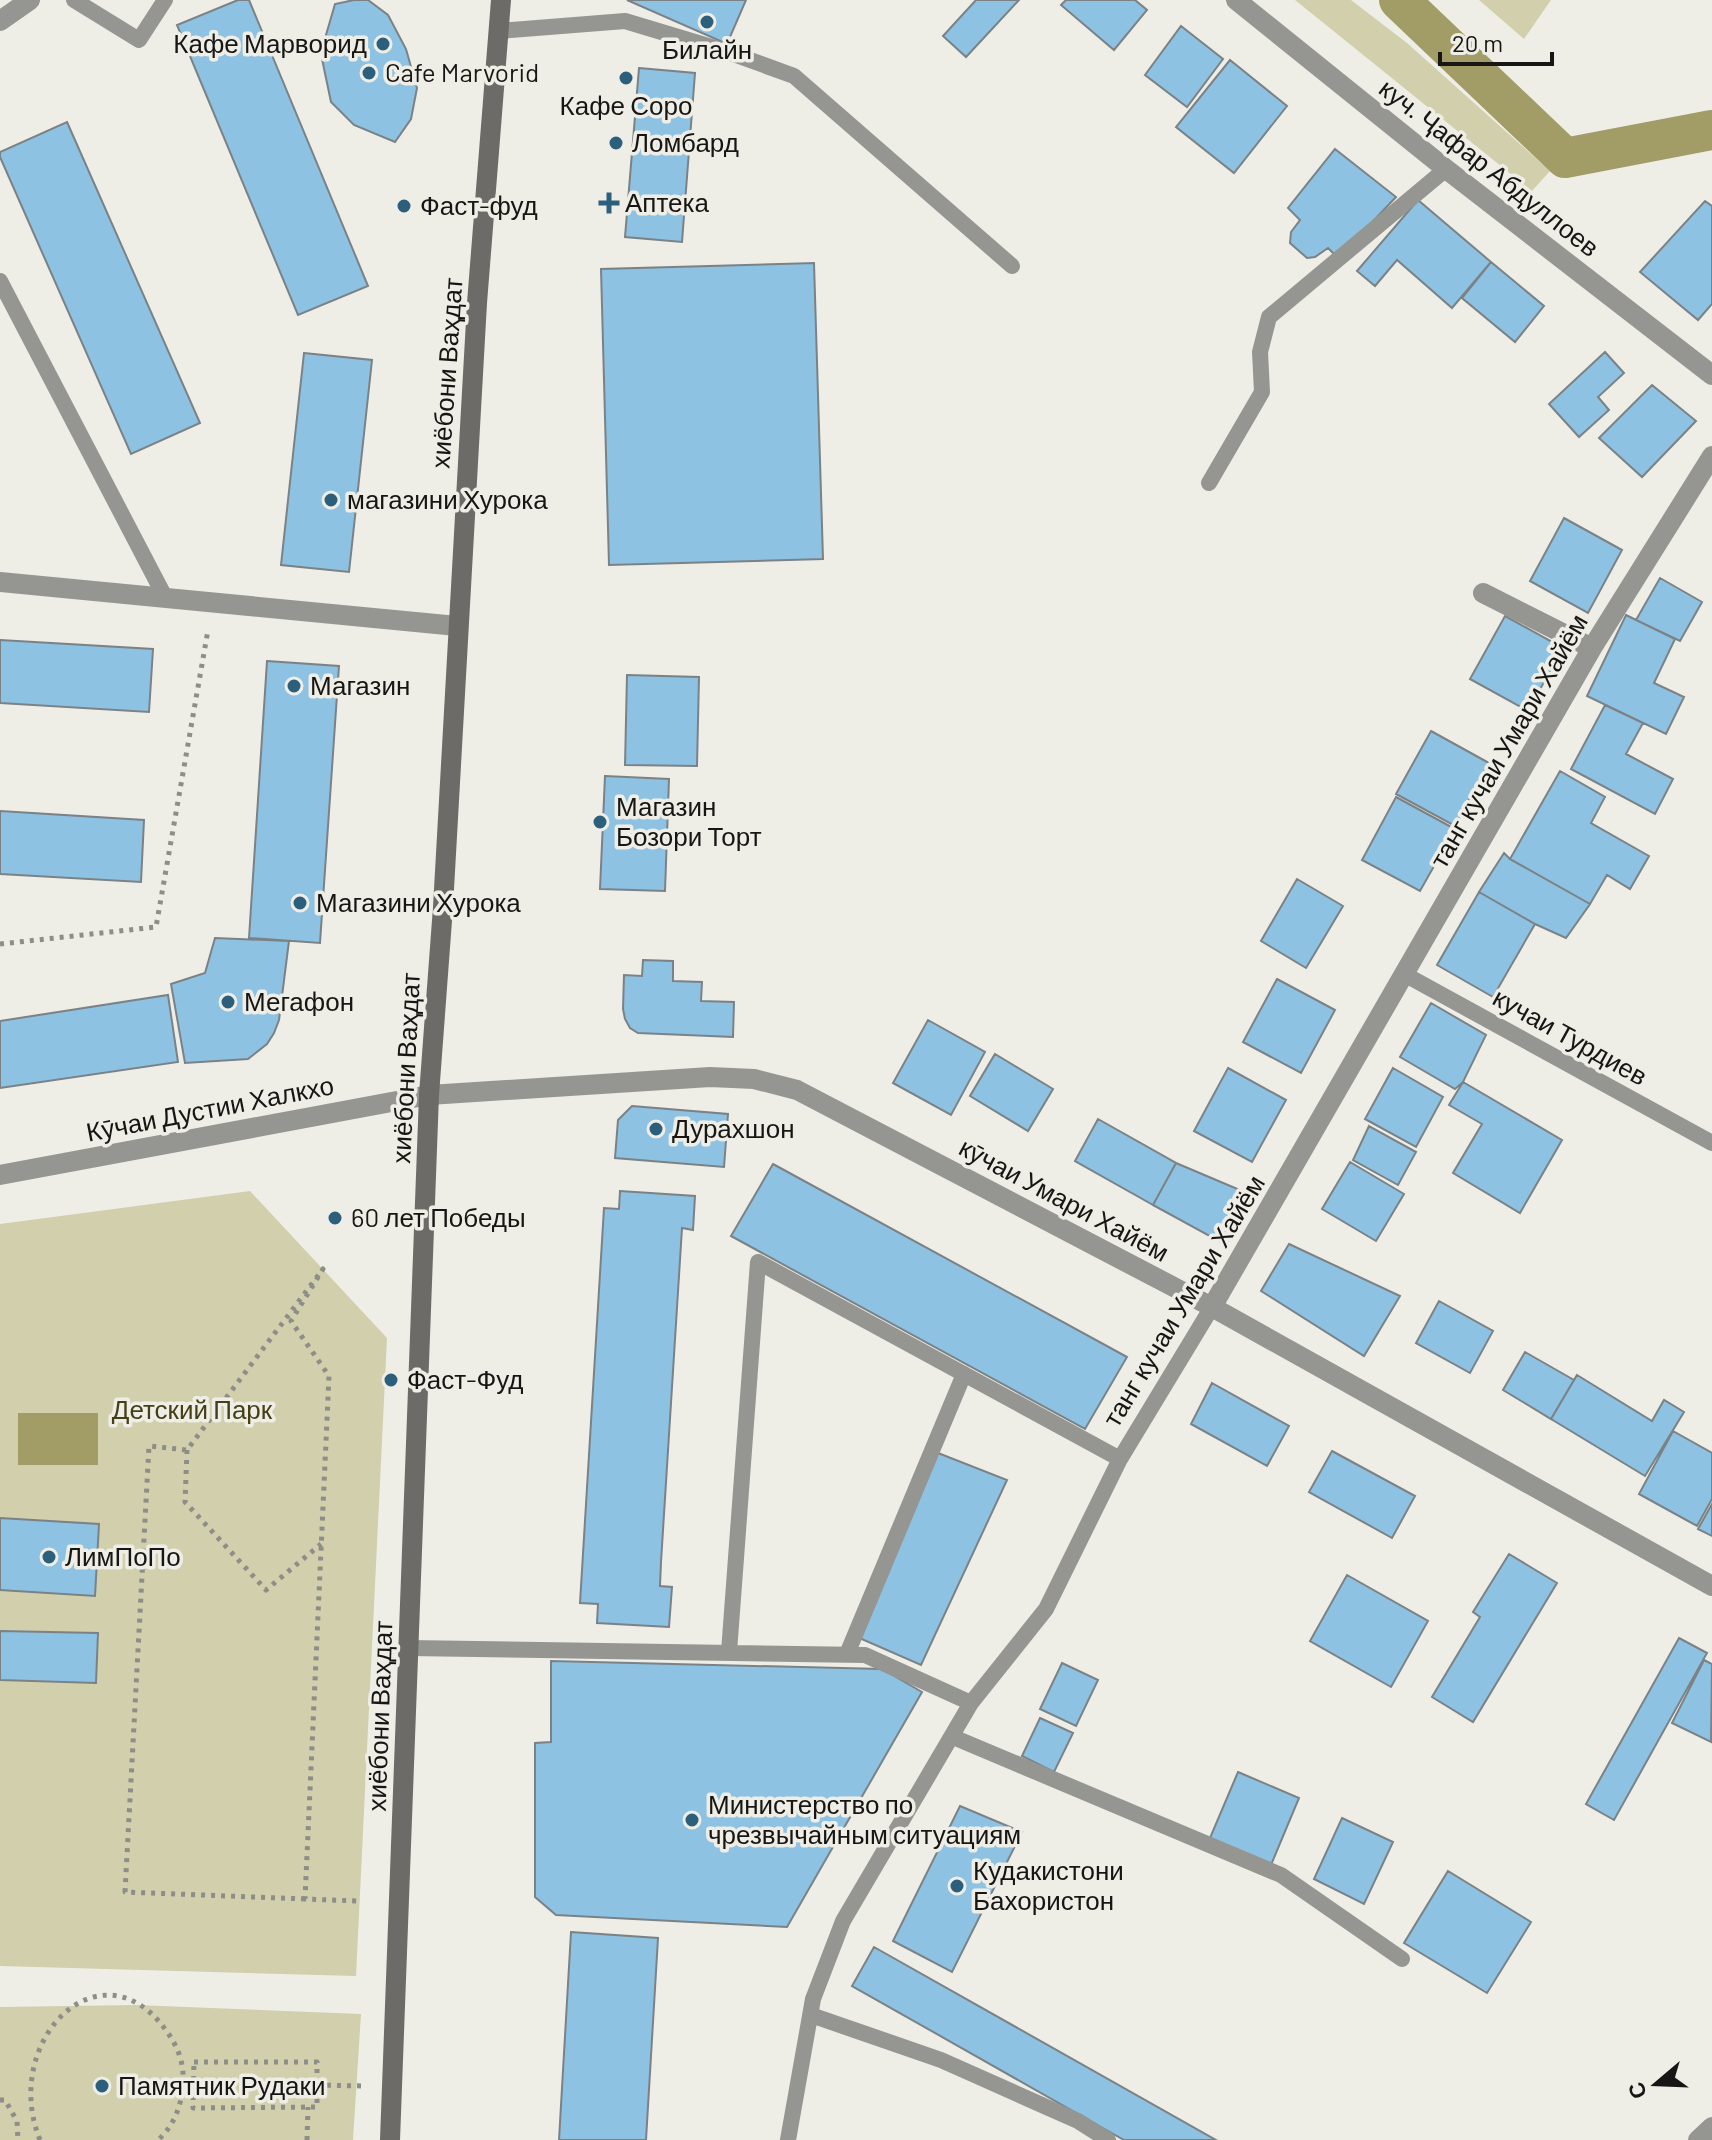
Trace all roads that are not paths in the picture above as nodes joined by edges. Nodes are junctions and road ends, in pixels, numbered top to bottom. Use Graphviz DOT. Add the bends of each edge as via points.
graph roads {
  1 [pos="30,0"];
  2 [pos="74,0"];
  3 [pos="165,0"];
  4 [pos="501,0"];
  5 [pos="1236,0"];
  6 [pos="0,21"];
  7 [pos="499,31"];
  8 [pos="1446,169"];
  9 [pos="1012,266"];
  10 [pos="0,281"];
  11 [pos="1712,375"];
  12 [pos="1712,456"];
  13 [pos="1209,483"];
  14 [pos="0,582"];
  15 [pos="1483,593"];
  16 [pos="166,599"];
  17 [pos="457,626"];
  18 [pos="1592,648"];
  19 [pos="1404,974"];
  20 [pos="429,1095"];
  21 [pos="1712,1143"];
  22 [pos="0,1175"];
  23 [pos="1212,1307"];
  24 [pos="964,1374"];
  25 [pos="1120,1459"];
  26 [pos="1712,1586"];
  27 [pos="408,1648"];
  28 [pos="729,1652"];
  29 [pos="847,1654"];
  30 [pos="971,1703"];
  31 [pos="953,1737"];
  32 [pos="1402,1959"];
  33 [pos="811,2015"];
  34 [pos="1712,2127"];
  35 [pos="390,2140"];
  36 [pos="788,2140"];
  37 [pos="1108,2140"];
  38 [pos="1698,2140"];
  1 -- 6 [label="street"];
  2 -- 3 [label="lane" via="139,40"];
  4 -- 7 [label="main road, хиёбони Ваҳдат"];
  5 -- 8 [label="street, куч. Ҷафар Абдуллоев"];
  7 -- 9 [label="lane" via="625,21 794,76"];
  7 -- 17 [label="main road, хиёбони Ваҳдат"];
  8 -- 11 [label="street, куч. Ҷафар Абдуллоев"];
  8 -- 13 [label="lane" via="1269,317 1260,352 1262,392"];
  10 -- 16 [label="lane"];
  12 -- 18 [label="street, танг кучаи Умари Хайём"];
  14 -- 16 [label="street"];
  15 -- 18 [label="street"];
  16 -- 17 [label="street"];
  17 -- 20 [label="main road, хиёбони Ваҳдат"];
  18 -- 19 [label="street, танг кучаи Умари Хайём"];
  19 -- 21 [label="lane, кучаи Турдиев"];
  19 -- 23 [label="street, танг кучаи Умари Хайём"];
  20 -- 22 [label="street, Кӯчаи Дустии Халкхо"];
  20 -- 23 [label="street, кӯчаи Умари Хайём" via="710,1077 754,1079 797,1090"];
  20 -- 27 [label="main road, хиёбони Ваҳдат"];
  23 -- 25 [label="lane, танг кучаи Умари Хайём"];
  23 -- 26 [label="street, кӯчаи Умари Хайём"];
  24 -- 25 [label="lane"];
  24 -- 28 [label="lane" via="758,1262"];
  24 -- 29 [label="lane"];
  25 -- 30 [label="lane, танг кучаи Умари Хайём" via="1046,1609"];
  27 -- 28 [label="lane"];
  27 -- 35 [label="main road, хиёбони Ваҳдат"];
  28 -- 29 [label="lane"];
  29 -- 30 [label="lane" via="865,1655"];
  30 -- 31 [label="lane, танг кучаи Умари Хайём"];
  31 -- 32 [label="lane" via="1281,1875"];
  31 -- 33 [label="lane, танг кучаи Умари Хайём" via="843,1921"];
  33 -- 36 [label="lane, танг кучаи Умари Хайём"];
  33 -- 37 [label="lane" via="941,2060 1078,2121"];
  34 -- 38 [label="street"];
}
